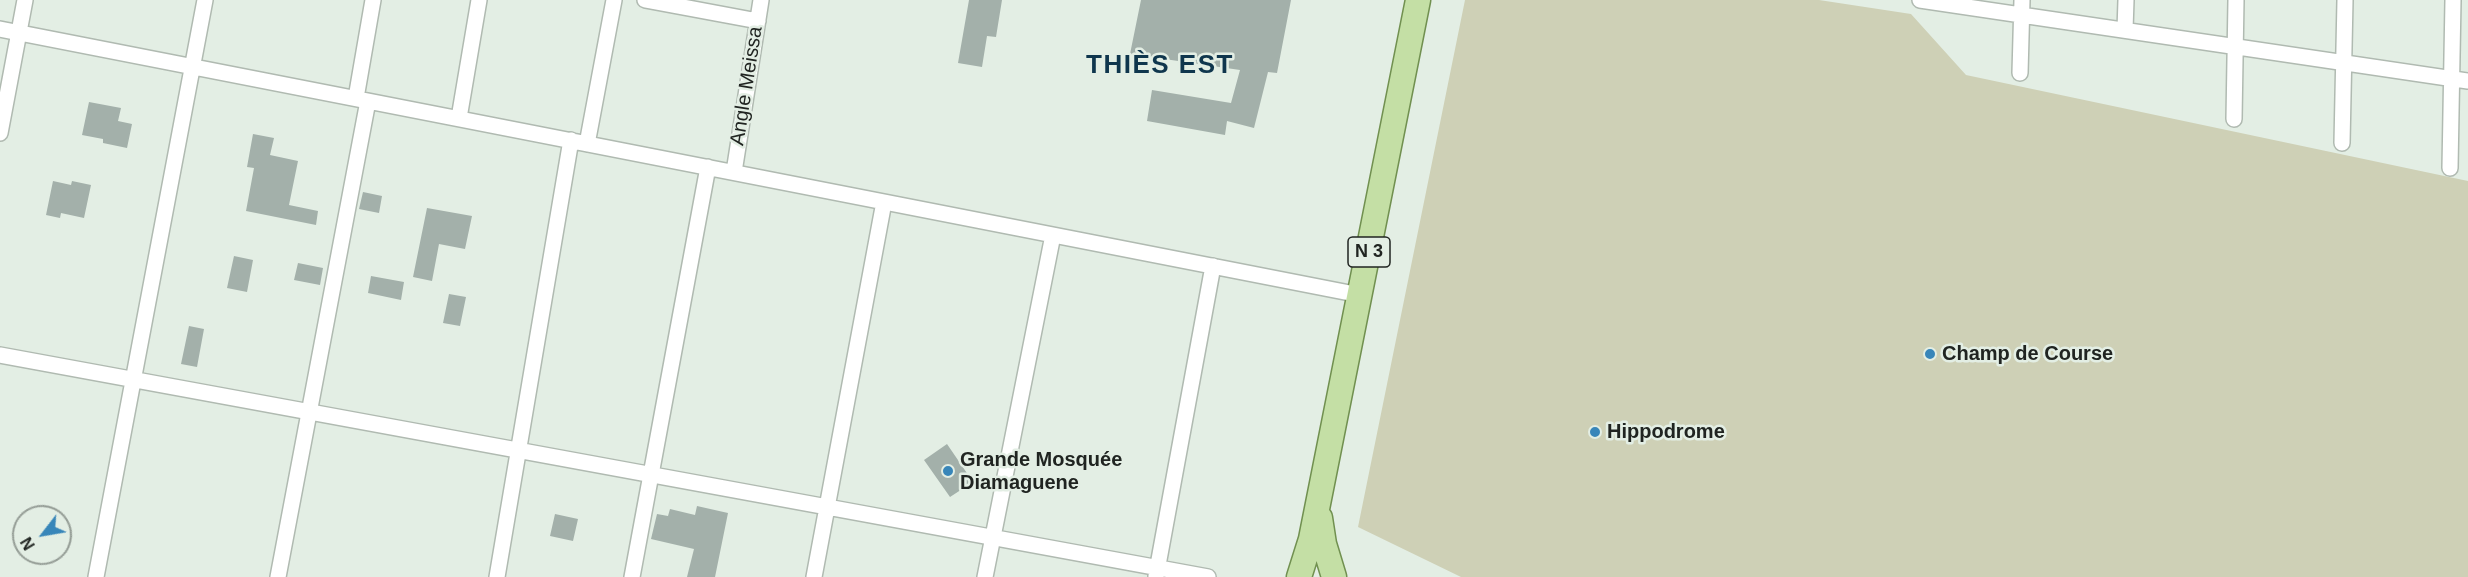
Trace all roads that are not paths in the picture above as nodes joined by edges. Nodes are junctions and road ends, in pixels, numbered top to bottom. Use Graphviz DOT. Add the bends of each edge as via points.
graph roads {
  1 [pos="25,0"];
  2 [pos="205,0"];
  3 [pos="373,0"];
  4 [pos="479,0"];
  5 [pos="614,0"];
  6 [pos="645,0"];
  7 [pos="762,0"];
  8 [pos="1418,0"];
  9 [pos="1920,0"];
  10 [pos="2126,0"];
  11 [pos="2236,0"];
  12 [pos="2345,0"];
  13 [pos="2453,0"];
  14 [pos="2021,8"];
  15 [pos="758,21"];
  16 [pos="0,29"];
  17 [pos="2125,30"];
  18 [pos="19,33"];
  19 [pos="2236,46"];
  20 [pos="2344,61"];
  21 [pos="193,67"];
  22 [pos="2020,73"];
  23 [pos="2452,78"];
  24 [pos="2468,81"];
  25 [pos="362,100"];
  26 [pos="459,118"];
  27 [pos="2234,119"];
  28 [pos="0,133"];
  29 [pos="571,141"];
  30 [pos="2342,143"];
  31 [pos="587,144"];
  32 [pos="708,167"];
  33 [pos="2450,168"];
  34 [pos="734,172"];
  35 [pos="885,202"];
  36 [pos="1053,235"];
  37 [pos="1214,266"];
  38 [pos="1360,295"];
  39 [pos="0,355"];
  40 [pos="131,379"];
  41 [pos="309,412"];
  42 [pos="519,450"];
  43 [pos="651,475"];
  44 [pos="1317,503"];
  45 [pos="827,507"];
  46 [pos="993,537"];
  47 [pos="1156,572"];
  48 [pos="96,577"];
  49 [pos="278,577"];
  50 [pos="497,577"];
  51 [pos="632,577"];
  52 [pos="814,577"];
  53 [pos="985,577"];
  54 [pos="1208,577"];
  55 [pos="1299,577"];
  56 [pos="1304,577"];
  57 [pos="1334,577"];
  1 -- 18 [label="street"];
  2 -- 21 [label="street"];
  3 -- 25 [label="street"];
  4 -- 26 [label="street"];
  5 -- 31 [label="street"];
  6 -- 15 [label="street"];
  7 -- 15 [label="street, Angle Meissa"];
  8 -- 38 [label="main road, N 3"];
  9 -- 14 [label="street"];
  10 -- 17 [label="street"];
  11 -- 19 [label="street"];
  12 -- 20 [label="street"];
  13 -- 23 [label="street"];
  14 -- 17 [label="street"];
  14 -- 22 [label="street"];
  15 -- 34 [label="street, Angle Meissa"];
  16 -- 18 [label="street"];
  17 -- 19 [label="street"];
  18 -- 21 [label="street"];
  18 -- 28 [label="street"];
  19 -- 20 [label="street"];
  19 -- 27 [label="street"];
  20 -- 23 [label="street"];
  20 -- 30 [label="street"];
  21 -- 25 [label="street"];
  21 -- 40 [label="street"];
  23 -- 24 [label="street"];
  23 -- 33 [label="street"];
  25 -- 26 [label="street"];
  25 -- 41 [label="street"];
  26 -- 29 [label="street"];
  29 -- 31 [label="street"];
  29 -- 42 [label="street"];
  31 -- 32 [label="street"];
  32 -- 34 [label="street"];
  32 -- 43 [label="street"];
  34 -- 35 [label="street"];
  35 -- 36 [label="street"];
  35 -- 45 [label="street"];
  36 -- 37 [label="street"];
  36 -- 46 [label="street"];
  37 -- 38 [label="street"];
  37 -- 47 [label="street"];
  38 -- 44 [label="main road, N 3"];
  39 -- 40 [label="street"];
  40 -- 41 [label="street"];
  40 -- 48 [label="street"];
  41 -- 42 [label="street"];
  41 -- 49 [label="street"];
  42 -- 43 [label="street"];
  42 -- 50 [label="street"];
  43 -- 45 [label="street"];
  43 -- 51 [label="street"];
  44 -- 55 [label="main road, N 3"];
  44 -- 57 [label="main road, N 3"];
  45 -- 46 [label="street"];
  45 -- 52 [label="street"];
  46 -- 47 [label="street"];
  46 -- 53 [label="street"];
  47 -- 54 [label="street"];
  56 -- 57 [label="main road" via="1317,571"];
}
